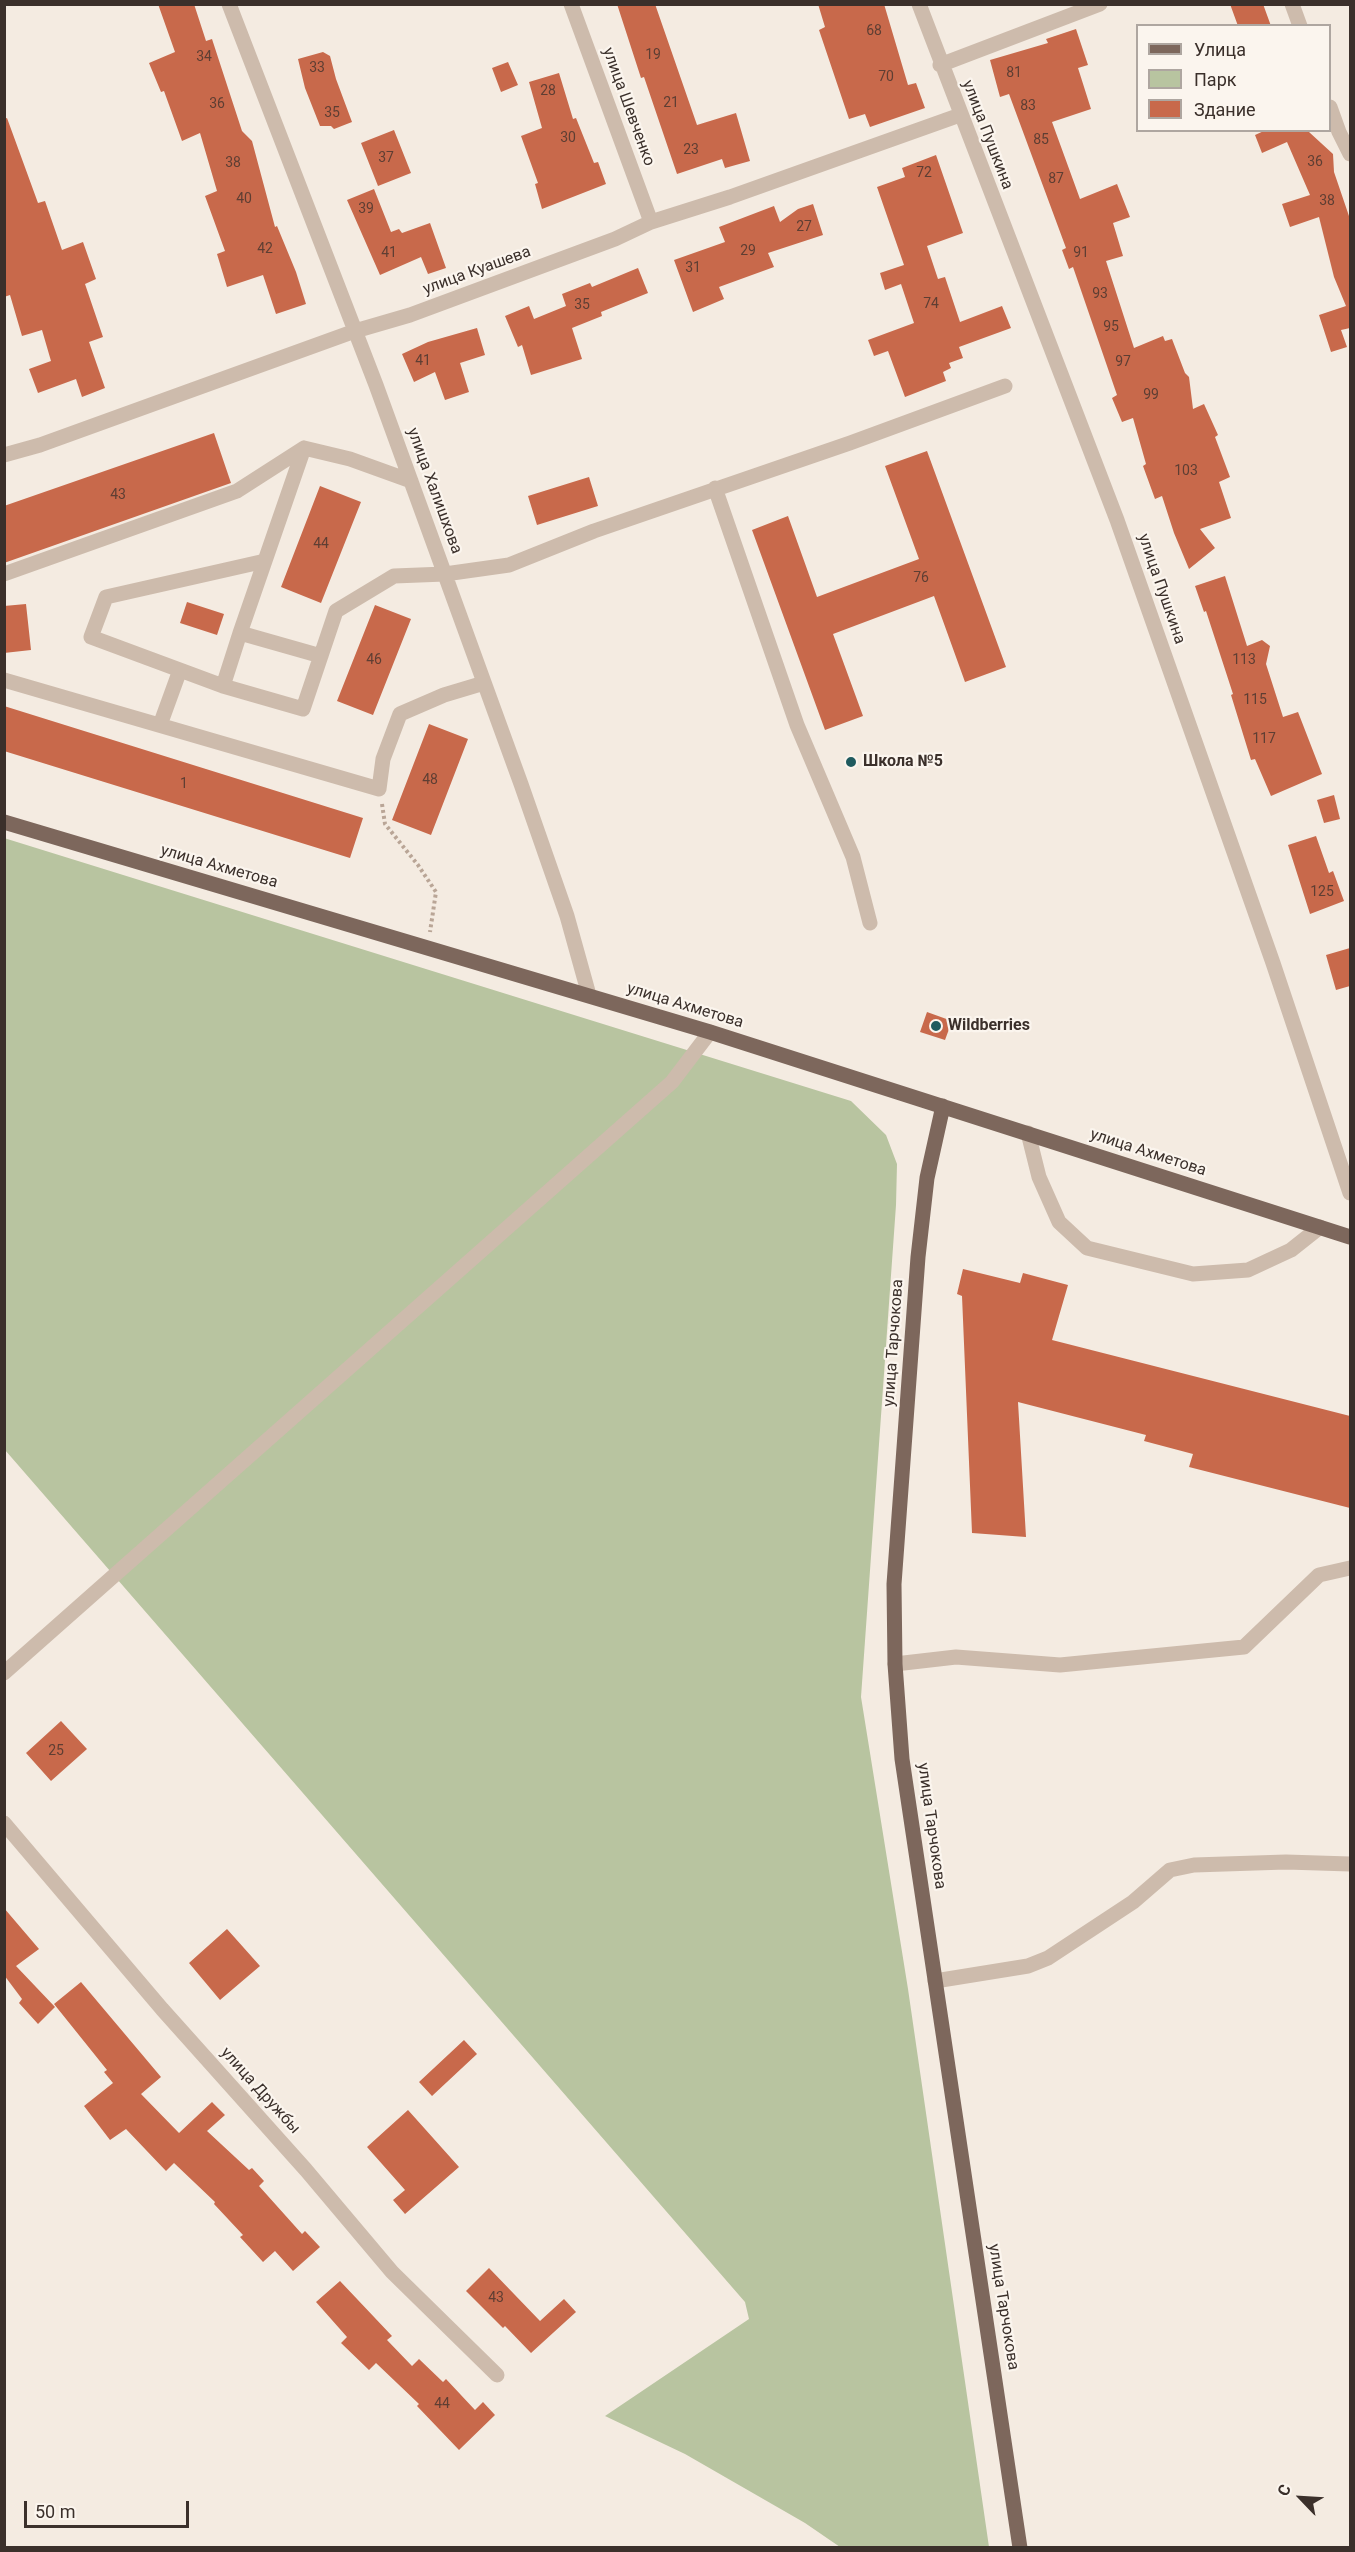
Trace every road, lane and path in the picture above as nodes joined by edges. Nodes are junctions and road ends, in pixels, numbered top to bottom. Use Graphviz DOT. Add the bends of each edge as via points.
graph roads {
  1 [pos="229,4"];
  2 [pos="571,4"];
  3 [pos="919,4"];
  4 [pos="1100,4"];
  5 [pos="1292,4"];
  6 [pos="1299,24"];
  7 [pos="940,65"];
  8 [pos="1331,112"];
  9 [pos="960,115"];
  10 [pos="1350,154"];
  11 [pos="651,222"];
  12 [pos="354,331"];
  13 [pos="1005,386"];
  14 [pos="304,448"];
  15 [pos="4,455"];
  16 [pos="411,481"];
  17 [pos="715,488"];
  18 [pos="265,561"];
  19 [pos="4,574"];
  20 [pos="444,574"];
  21 [pos="240,633"];
  22 [pos="321,656"];
  23 [pos="180,670"];
  24 [pos="4,680"];
  25 [pos="484,683"];
  26 [pos="223,686"];
  27 [pos="160,725"];
  28 [pos="379,789"];
  29 [pos="4,822"];
  30 [pos="870,923"];
  31 [pos="427,947"];
  32 [pos="589,995"];
  33 [pos="710,1032"];
  34 [pos="943,1106"];
  35 [pos="1028,1133"];
  36 [pos="1350,1193"];
  37 [pos="1320,1227"];
  38 [pos="1350,1237"];
  39 [pos="1350,1568"];
  40 [pos="895,1664"];
  41 [pos="4,1673"];
  42 [pos="4,1823"];
  43 [pos="1350,1864"];
  44 [pos="935,1981"];
  45 [pos="497,2375"];
  46 [pos="1020,2547"];
  1 -- 12 [label="street, улица Халишхова"];
  2 -- 11 [label="street, улица Шевченко"];
  3 -- 7 [label="street, улица Пушкина"];
  4 -- 7 [label="street"];
  5 -- 6 [label="street"];
  7 -- 9 [label="street, улица Пушкина"];
  8 -- 10 [label="street"];
  9 -- 11 [label="street, улица Куашева"];
  9 -- 36 [label="street, улица Пушкина" via="1117,520 1274,963"];
  11 -- 12 [label="street, улица Куашева" via="431,307"];
  12 -- 15 [label="street, улица Куашева"];
  12 -- 16 [label="street, улица Халишхова"];
  13 -- 17 [label="street"];
  14 -- 16 [label="street" via="350,459"];
  14 -- 18 [label="street"];
  14 -- 19 [label="street" via="237,491"];
  16 -- 20 [label="street, улица Халишхова"];
  17 -- 20 [label="street" via="509,565"];
  17 -- 30 [label="street" via="797,725 853,857"];
  18 -- 21 [label="street"];
  18 -- 23 [label="street" via="106,597 91,637"];
  20 -- 22 [label="street" via="394,576 363,592 336,611"];
  20 -- 25 [label="street, улица Халишхова"];
  21 -- 22 [label="street"];
  21 -- 26 [label="street"];
  22 -- 26 [label="street" via="303,709"];
  23 -- 26 [label="street"];
  23 -- 27 [label="street"];
  24 -- 27 [label="street"];
  25 -- 28 [label="street" via="400,714 383,759"];
  25 -- 32 [label="street, улица Халишхова" via="567,916"];
  27 -- 28 [label="street"];
  28 -- 31 [label="path" via="385,824 436,892"];
  29 -- 31 [label="main road, улица Ахметова"];
  31 -- 32 [label="main road, улица Ахметова"];
  32 -- 33 [label="main road, улица Ахметова"];
  33 -- 34 [label="main road, улица Ахметова"];
  33 -- 41 [label="street" via="672,1082"];
  34 -- 35 [label="main road, улица Ахметова"];
  34 -- 40 [label="main road, улица Тарчокова" via="927,1178 918,1257 894,1584"];
  35 -- 37 [label="main road, улица Ахметова"];
  35 -- 37 [label="street" via="1039,1177 1059,1222 1087,1248 1194,1274 1248,1270 1291,1250"];
  37 -- 38 [label="main road, улица Ахметова"];
  39 -- 40 [label="street" via="1319,1575 1244,1647 1060,1665 956,1657"];
  40 -- 44 [label="main road, улица Тарчокова" via="902,1759"];
  42 -- 45 [label="street, улица Дружбы" via="392,2272"];
  43 -- 44 [label="street" via="1194,1865 1170,1870 1133,1902 1048,1958 1028,1966"];
  44 -- 46 [label="main road, улица Тарчокова"];
}
